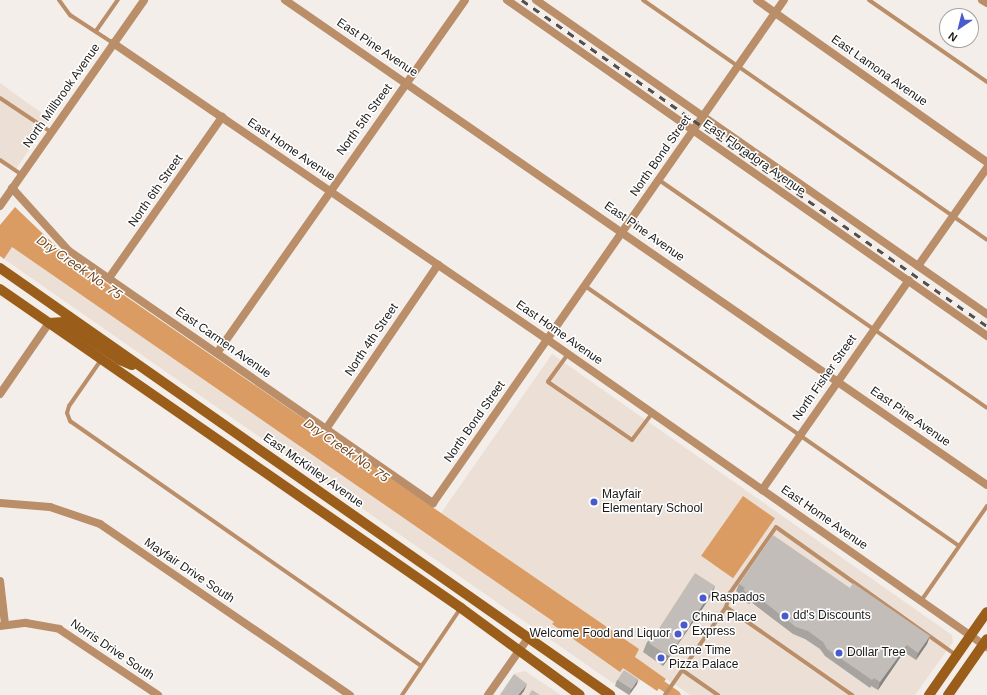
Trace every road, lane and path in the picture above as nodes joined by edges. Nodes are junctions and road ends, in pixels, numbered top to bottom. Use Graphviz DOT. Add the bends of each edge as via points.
graph roads {
  1 [pos="58,0"];
  2 [pos="118,0"];
  3 [pos="285,0"];
  4 [pos="465,0"];
  5 [pos="507,0"];
  6 [pos="536,0"];
  7 [pos="643,0"];
  8 [pos="757,0"];
  9 [pos="784,0"];
  10 [pos="869,0"];
  11 [pos="982,0"];
  12 [pos="140,1"];
  13 [pos="987,3"];
  14 [pos="775,13"];
  15 [pos="96,31"];
  16 [pos="113,43"];
  17 [pos="738,66"];
  18 [pos="987,82"];
  19 [pos="407,83"];
  20 [pos="0,98"];
  21 [pos="703,116"];
  22 [pos="222,117"];
  23 [pos="694,130"];
  24 [pos="51,132"];
  25 [pos="0,160"];
  26 [pos="987,162"];
  27 [pos="987,168"];
  28 [pos="22,175"];
  29 [pos="659,180"];
  30 [pos="12,188"];
  31 [pos="329,190"];
  32 [pos="0,206"];
  33 [pos="953,216"];
  34 [pos="623,232"];
  35 [pos="987,240"];
  36 [pos="438,265"];
  37 [pos="918,266"];
  38 [pos="0,268"];
  39 [pos="109,278"];
  40 [pos="909,280"];
  41 [pos="585,286"];
  42 [pos="0,289"];
  43 [pos="987,314"];
  44 [pos="50,323"];
  45 [pos="874,329"];
  46 [pos="987,336"];
  47 [pos="548,340"];
  48 [pos="217,353"];
  49 [pos="568,354"];
  50 [pos="101,360"];
  51 [pos="150,373"];
  52 [pos="838,381"];
  53 [pos="0,394"];
  54 [pos="987,408"];
  55 [pos="652,413"];
  56 [pos="326,429"];
  57 [pos="800,436"];
  58 [pos="987,485"];
  59 [pos="762,490"];
  60 [pos="0,503"];
  61 [pos="433,503"];
  62 [pos="987,506"];
  63 [pos="959,546"];
  64 [pos="0,581"];
  65 [pos="921,601"];
  66 [pos="726,607"];
  67 [pos="461,608"];
  68 [pos="987,612"];
  69 [pos="3,625"];
  70 [pos="970,635"];
  71 [pos="528,638"];
  72 [pos="986,643"];
  73 [pos="519,651"];
  74 [pos="956,655"];
  75 [pos="421,666"];
  76 [pos="682,670"];
  77 [pos="158,695"];
  78 [pos="350,695"];
  79 [pos="402,695"];
  80 [pos="488,695"];
  81 [pos="580,695"];
  82 [pos="610,695"];
  83 [pos="665,695"];
  84 [pos="718,695"];
  85 [pos="852,695"];
  86 [pos="929,695"];
  87 [pos="948,695"];
  1 -- 15 [label="lane" via="70,15"];
  2 -- 15 [label="lane"];
  3 -- 19 [label="street, East Pine Avenue"];
  4 -- 19 [label="street, North 5th Street"];
  5 -- 23 [label="street, East Floradora Avenue"];
  6 -- 21 [label="street, East Floradora Avenue"];
  7 -- 17 [label="lane"];
  8 -- 14 [label="street, East Lamona Avenue"];
  9 -- 14 [label="street, North Bond Street"];
  10 -- 18 [label="lane"];
  11 -- 13 [label="street"];
  12 -- 16 [label="street, North Millbrook Avenue"];
  14 -- 17 [label="street, North Bond Street"];
  14 -- 26 [label="street, East Lamona Avenue"];
  15 -- 16 [label="lane"];
  16 -- 22 [label="street, East Home Avenue"];
  16 -- 24 [label="street, North Millbrook Avenue"];
  17 -- 21 [label="street, North Bond Street"];
  17 -- 33 [label="lane"];
  19 -- 31 [label="street, North 5th Street"];
  19 -- 34 [label="street, East Pine Avenue"];
  20 -- 24 [label="lane"];
  21 -- 23 [label="street, North Bond Street"];
  21 -- 37 [label="street, East Floradora Avenue"];
  22 -- 31 [label="street, East Home Avenue"];
  22 -- 39 [label="street, North 6th Street"];
  23 -- 29 [label="street, North Bond Street"];
  23 -- 40 [label="street, East Floradora Avenue"];
  24 -- 28 [label="street, North Millbrook Avenue"];
  25 -- 28 [label="lane"];
  27 -- 33 [label="street"];
  28 -- 30 [label="street, North Millbrook Avenue"];
  29 -- 34 [label="street, North Bond Street"];
  29 -- 45 [label="lane"];
  30 -- 32 [label="street, North Millbrook Avenue"];
  30 -- 39 [label="street, East Carmen Avenue" via="69,251"];
  31 -- 36 [label="street, East Home Avenue"];
  31 -- 48 [label="street, North 5th Street"];
  33 -- 35 [label="lane"];
  33 -- 37 [label="street"];
  34 -- 41 [label="street, North Bond Street"];
  34 -- 52 [label="street, East Pine Avenue"];
  36 -- 47 [label="street, East Home Avenue"];
  36 -- 56 [label="street, North 4th Street"];
  37 -- 43 [label="street, East Floradora Avenue"];
  38 -- 51 [label="main road, East McKinley Avenue"];
  39 -- 48 [label="street, East Carmen Avenue"];
  40 -- 45 [label="street, North Fisher Street"];
  40 -- 46 [label="street, East Floradora Avenue"];
  41 -- 47 [label="street, North Bond Street"];
  41 -- 57 [label="lane"];
  42 -- 44 [label="main road"];
  44 -- 50 [label="main road"];
  44 -- 51 [label="main road" via="64,322 120,360"];
  44 -- 53 [label="street"];
  45 -- 52 [label="street, North Fisher Street"];
  45 -- 54 [label="lane"];
  47 -- 49 [label="street, East Home Avenue"];
  47 -- 61 [label="street, North Bond Street"];
  48 -- 56 [label="street, East Carmen Avenue"];
  49 -- 55 [label="street, East Home Avenue"];
  49 -- 55 [label="lane" via="548,382 632,440"];
  50 -- 67 [label="main road"];
  50 -- 75 [label="lane" via="68,406 70,421"];
  51 -- 71 [label="main road, East McKinley Avenue"];
  52 -- 57 [label="street, North Fisher Street"];
  52 -- 58 [label="street, East Pine Avenue"];
  55 -- 59 [label="street, East Home Avenue"];
  56 -- 61 [label="street, East Carmen Avenue"];
  57 -- 59 [label="street, North Fisher Street"];
  57 -- 63 [label="lane"];
  59 -- 65 [label="street, East Home Avenue"];
  60 -- 78 [label="street, Mayfair Drive South" via="50,507 100,524"];
  62 -- 63 [label="lane"];
  63 -- 65 [label="lane"];
  64 -- 69 [label="street"];
  65 -- 70 [label="street, East Home Avenue"];
  66 -- 74 [label="lane" via="730,593 776,527"];
  66 -- 76 [label="lane"];
  66 -- 85 [label="lane"];
  67 -- 73 [label="main road"];
  67 -- 75 [label="lane"];
  68 -- 70 [label="main road"];
  69 -- 77 [label="street, Norris Drive South" via="37,624 59,629"];
  70 -- 72 [label="street, East Home Avenue"];
  70 -- 74 [label="main road"];
  71 -- 73 [label="street"];
  71 -- 82 [label="main road, East McKinley Avenue"];
  72 -- 87 [label="main road"];
  73 -- 80 [label="street"];
  73 -- 81 [label="main road"];
  74 -- 86 [label="main road"];
  75 -- 79 [label="lane"];
  76 -- 83 [label="lane"];
  76 -- 84 [label="lane"];
}
